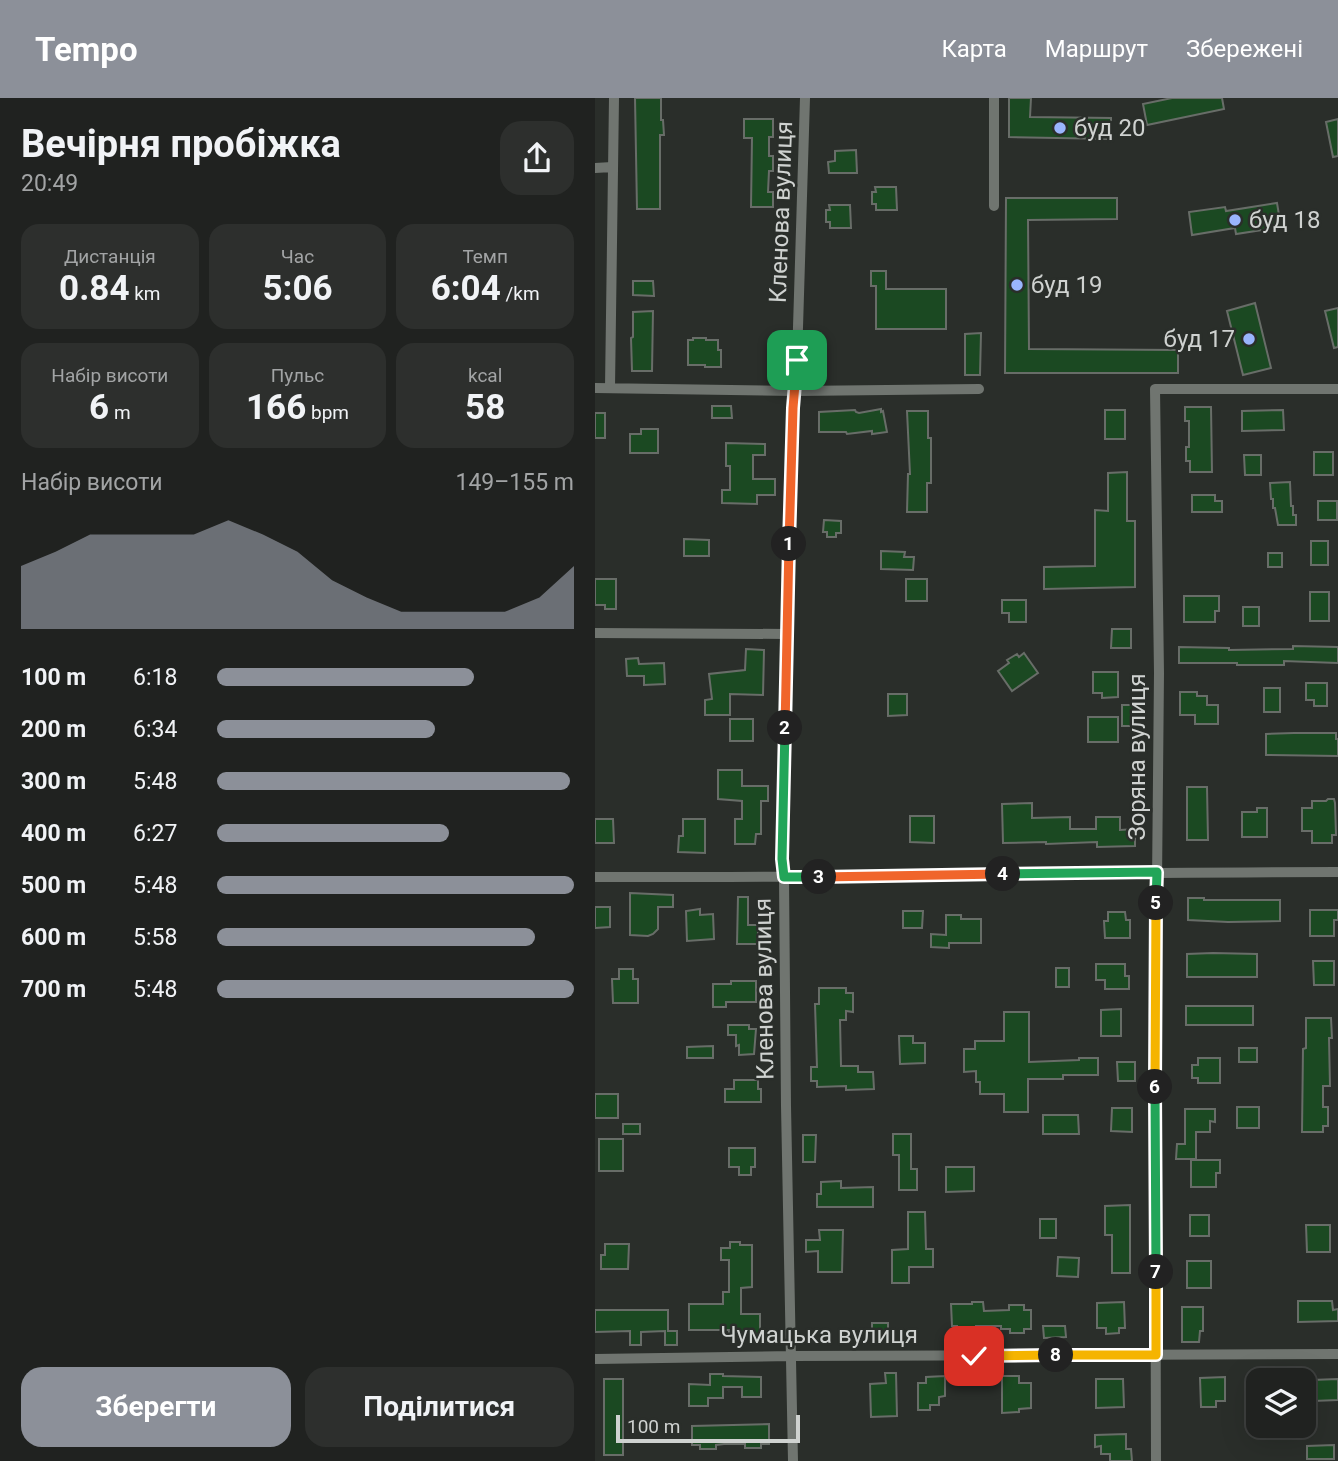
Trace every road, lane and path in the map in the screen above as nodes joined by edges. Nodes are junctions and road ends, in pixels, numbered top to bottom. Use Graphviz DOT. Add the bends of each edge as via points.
graph roads {
  1 [pos="614,98"];
  2 [pos="805,98"];
  3 [pos="994,98"];
  4 [pos="613,167"];
  5 [pos="595,168"];
  6 [pos="994,206"];
  7 [pos="595,388"];
  8 [pos="610,388"];
  9 [pos="979,389"];
  10 [pos="1338,389"];
  11 [pos="795,391"];
  12 [pos="595,633"];
  13 [pos="787,634"];
  14 [pos="1157,872"];
  15 [pos="1338,872"];
  16 [pos="595,877"];
  17 [pos="784,877"];
  18 [pos="1338,1354"];
  19 [pos="1156,1355"];
  20 [pos="792,1356"];
  21 [pos="595,1359"];
  22 [pos="793,1461"];
  23 [pos="1156,1461"];
  1 -- 4 [label="street"];
  2 -- 11 [label="street, Кленова вулиця"];
  3 -- 6 [label="street"];
  4 -- 5 [label="street"];
  4 -- 8 [label="street"];
  7 -- 8 [label="street"];
  8 -- 11 [label="street"];
  9 -- 11 [label="street"];
  10 -- 14 [label="street, Зоряна вулиця" via="1155,389"];
  11 -- 13 [label="street, Кленова вулиця"];
  12 -- 13 [label="street"];
  13 -- 17 [label="street, Кленова вулиця"];
  14 -- 15 [label="street"];
  14 -- 17 [label="street"];
  14 -- 19 [label="street, Зоряна вулиця"];
  16 -- 17 [label="street"];
  17 -- 20 [label="street, Кленова вулиця"];
  18 -- 19 [label="street, Чумацька вулиця"];
  19 -- 20 [label="street, Чумацька вулиця"];
  19 -- 23 [label="street, Зоряна вулиця"];
  20 -- 21 [label="street, Чумацька вулиця"];
  20 -- 22 [label="street, Кленова вулиця"];
}
